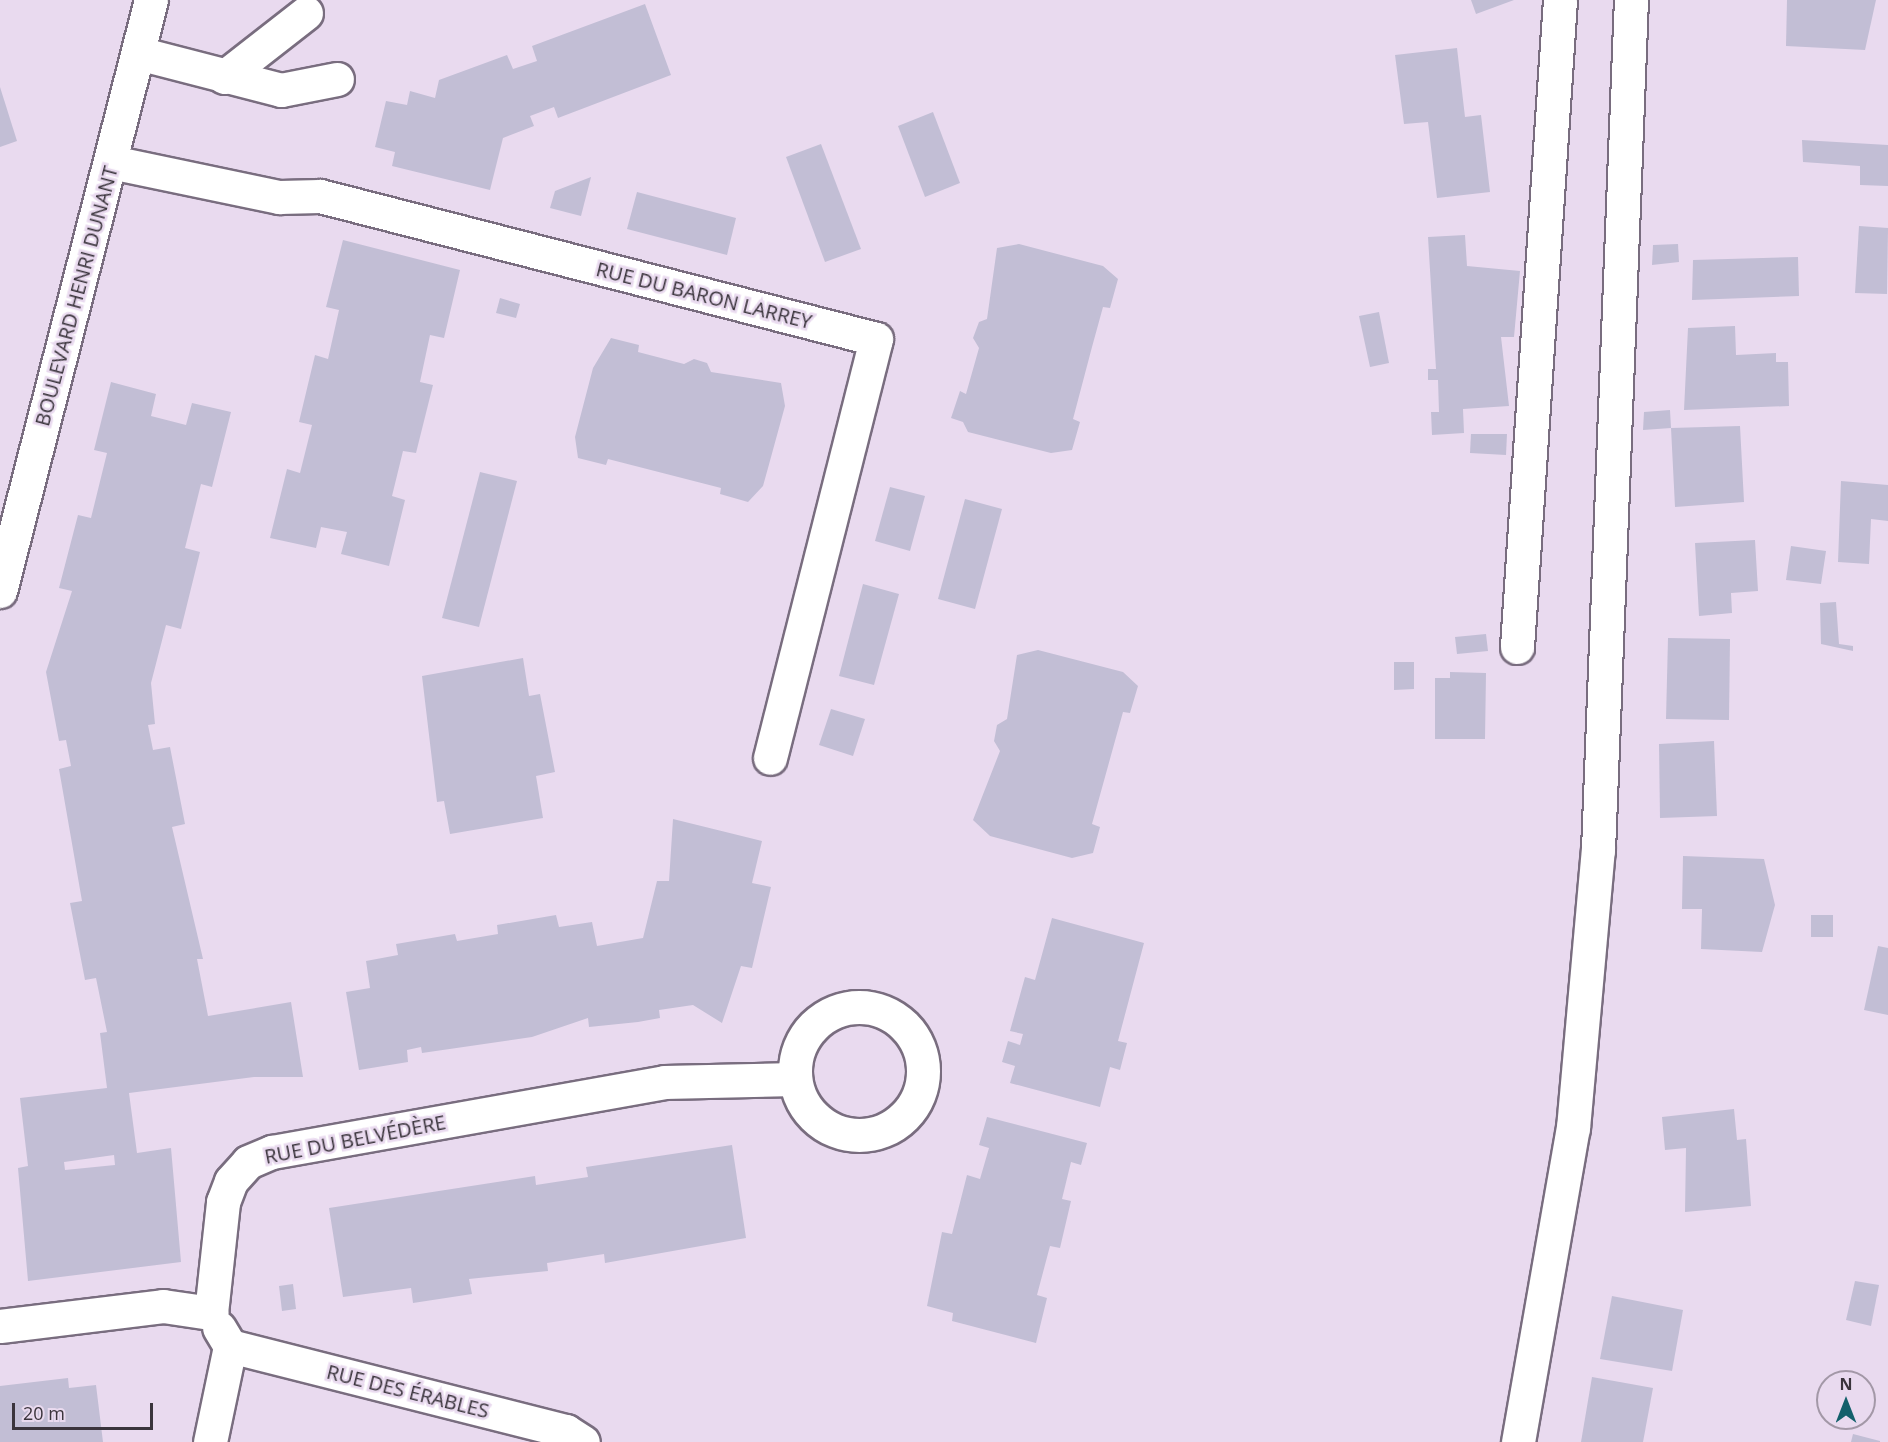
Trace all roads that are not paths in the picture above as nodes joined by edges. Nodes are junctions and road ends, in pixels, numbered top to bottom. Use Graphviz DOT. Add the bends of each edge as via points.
graph roads {
  1 [pos="151,0"];
  2 [pos="1560,0"];
  3 [pos="1631,0"];
  4 [pos="306,13"];
  5 [pos="138,53"];
  6 [pos="224,77"];
  7 [pos="337,79"];
  8 [pos="111,162"];
  9 [pos="0,591"];
  10 [pos="1517,647"];
  11 [pos="770,758"];
  12 [pos="795,1079"];
  13 [pos="211,1313"];
  14 [pos="0,1326"];
  15 [pos="230,1346"];
  16 [pos="210,1442"];
  17 [pos="583,1442"];
  18 [pos="1518,1442"];
  1 -- 5 [label="street, BOULEVARD HENRI DUNANT"];
  2 -- 10 [label="street"];
  3 -- 18 [label="street" via="1598,850 1573,1128"];
  4 -- 6 [label="street"];
  5 -- 6 [label="street"];
  5 -- 8 [label="street, BOULEVARD HENRI DUNANT"];
  6 -- 7 [label="street" via="281,90"];
  8 -- 9 [label="street, BOULEVARD HENRI DUNANT"];
  8 -- 11 [label="street, RUE DU BARON LARREY" via="279,197 320,196 876,339"];
  12 -- 13 [label="street, RUE DU BELVÉDÈRE" via="664,1082 272,1152 248,1162 231,1181 223,1202"];
  13 -- 14 [label="street" via="163,1305"];
  13 -- 15 [label="street"];
  15 -- 16 [label="street"];
  15 -- 17 [label="street, RUE DES ÉRABLES" via="566,1431"];
}
